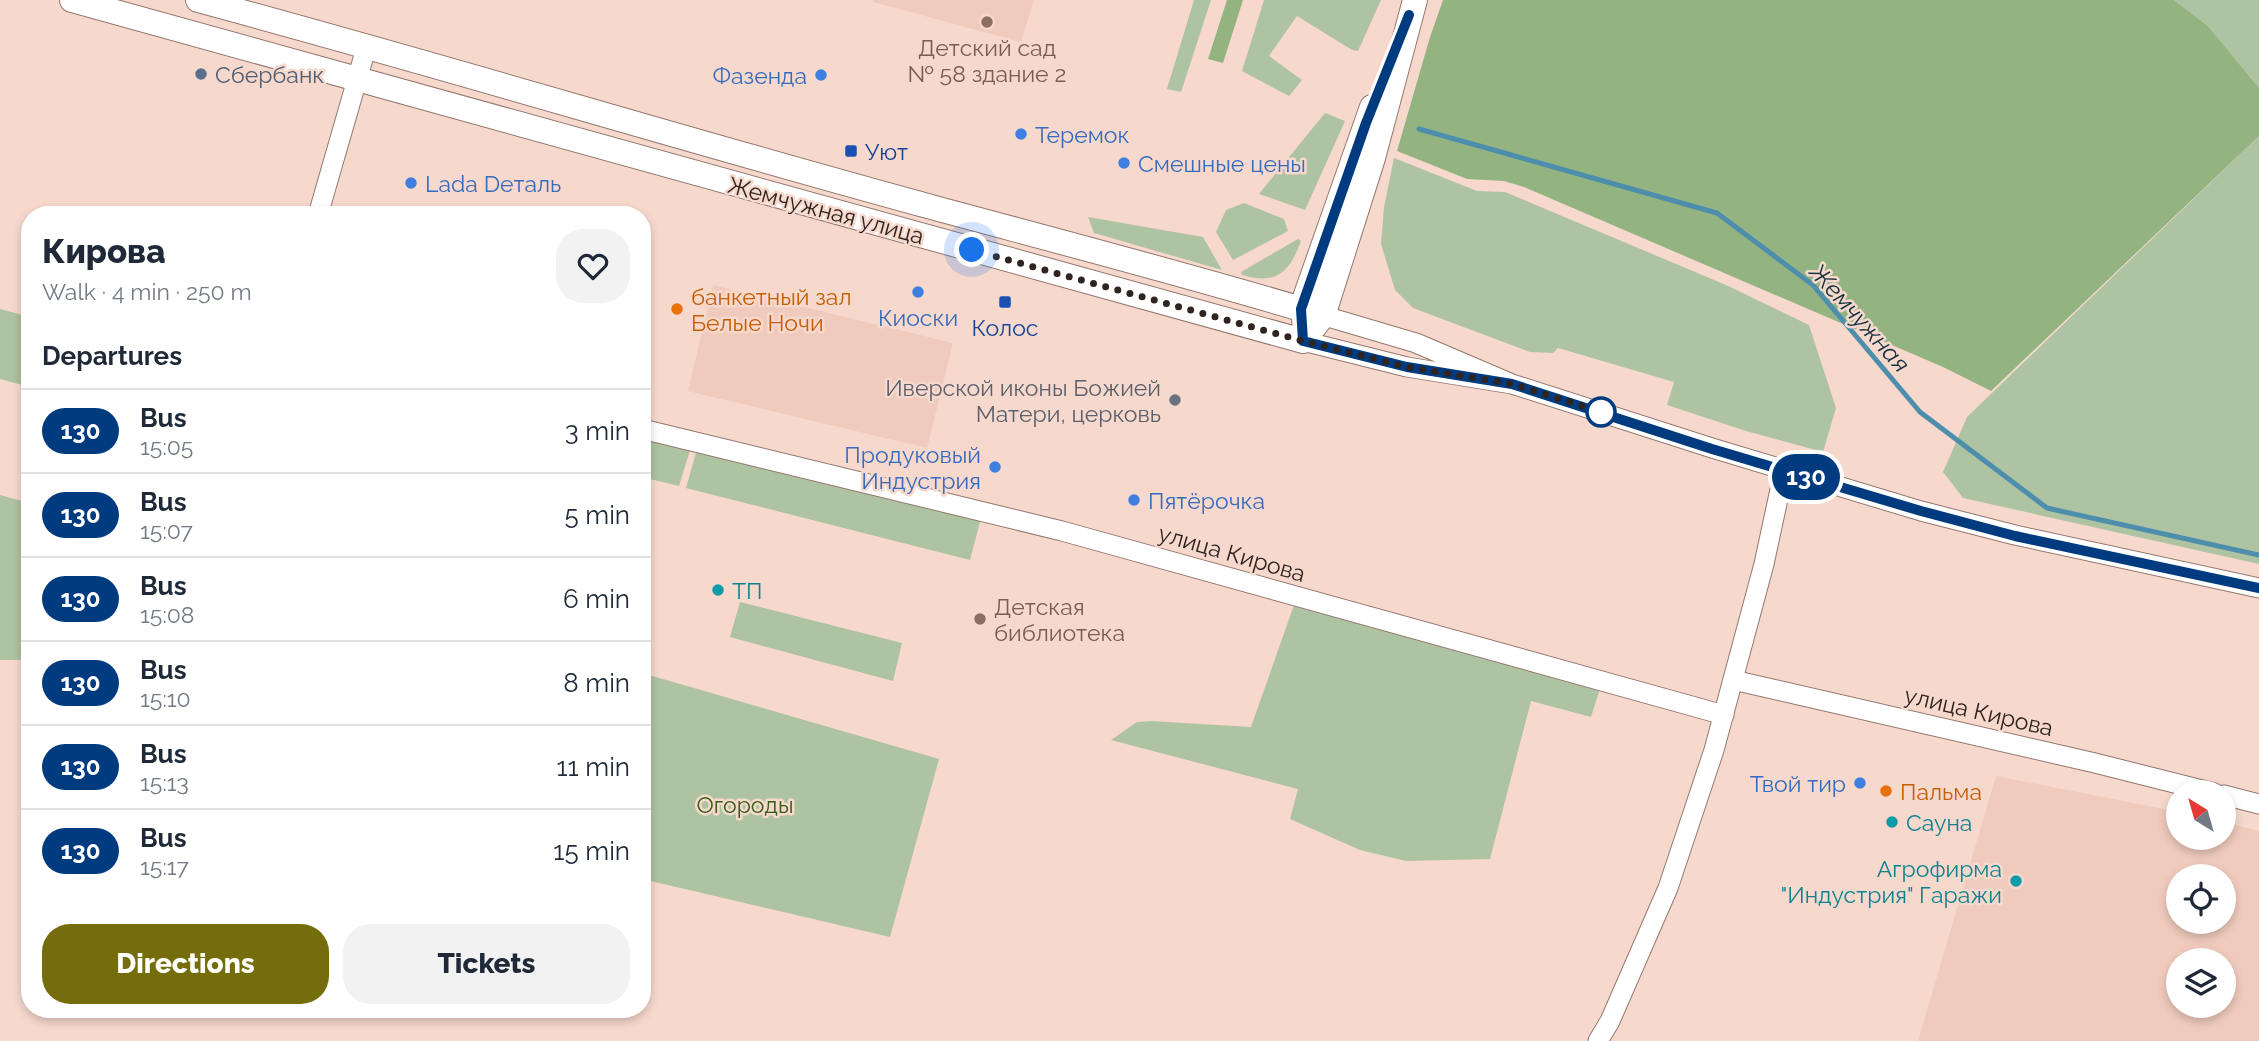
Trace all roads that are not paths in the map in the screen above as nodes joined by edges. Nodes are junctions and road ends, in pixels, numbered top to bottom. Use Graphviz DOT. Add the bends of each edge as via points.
graph roads {
  1 [pos="72,0"];
  2 [pos="198,0"];
  3 [pos="1415,0"];
  4 [pos="367,45"];
  5 [pos="357,80"];
  6 [pos="321,206"];
  7 [pos="1244,292"];
  8 [pos="1312,313"];
  9 [pos="1233,322"];
  10 [pos="1303,341"];
  11 [pos="1512,384"];
  12 [pos="651,431"];
  13 [pos="1784,471"];
  14 [pos="2259,588"];
  15 [pos="1733,680"];
  16 [pos="1724,715"];
  17 [pos="2166,781"];
  18 [pos="2236,798"];
  19 [pos="2259,804"];
  20 [pos="1598,1041"];
  1 -- 5 [label="main road, Жемчужная улица"];
  2 -- 4 [label="main road, Жемчужная улица"];
  3 -- 8 [label="main road" via="1366,123"];
  4 -- 5 [label="street"];
  4 -- 7 [label="main road, Жемчужная улица"];
  5 -- 6 [label="street"];
  5 -- 9 [label="main road, Жемчужная улица"];
  7 -- 8 [label="main road, Жемчужная улица"];
  7 -- 9 [label="main road" via="1251,310"];
  8 -- 10 [label="main road"];
  8 -- 11 [label="street" via="1416,344"];
  9 -- 10 [label="main road, Жемчужная улица"];
  10 -- 11 [label="street, Жемчужная улица" via="1407,367"];
  11 -- 13 [label="street, Жемчужная улица"];
  12 -- 16 [label="street, улица Кирова" via="1062,531"];
  13 -- 14 [label="street" via="2015,536"];
  13 -- 15 [label="street"];
  15 -- 16 [label="street"];
  15 -- 17 [label="street, улица Кирова"];
  16 -- 20 [label="street" via="1668,887"];
  18 -- 19 [label="street"];
}
